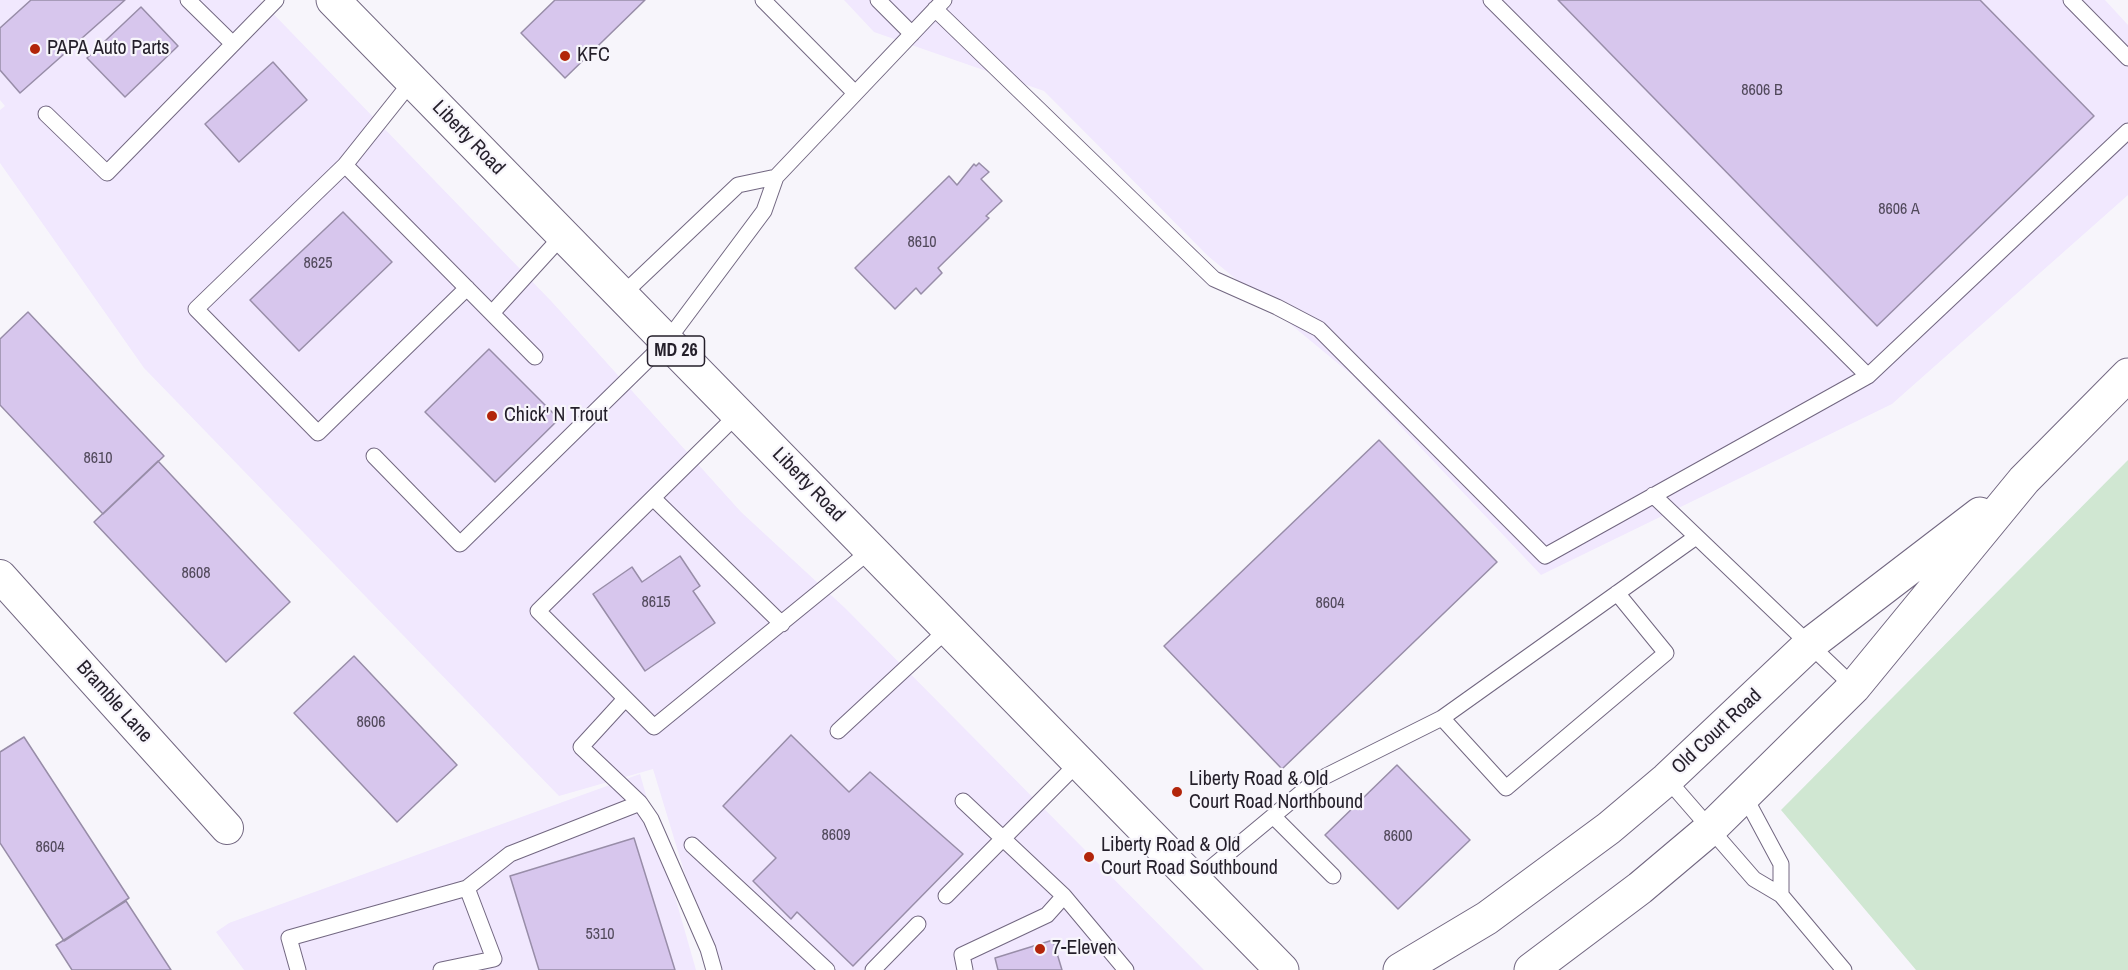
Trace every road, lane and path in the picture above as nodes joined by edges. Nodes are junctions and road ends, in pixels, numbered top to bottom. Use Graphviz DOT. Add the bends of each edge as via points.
graph roads {
  1 [pos="188,0"];
  2 [pos="276,0"];
  3 [pos="333,0"];
  4 [pos="763,0"];
  5 [pos="878,0"];
  6 [pos="1491,0"];
  7 [pos="2071,0"];
  8 [pos="939,5"];
  9 [pos="912,34"];
  10 [pos="233,44"];
  11 [pos="2128,58"];
  12 [pos="412,81"];
  13 [pos="855,93"];
  14 [pos="46,114"];
  15 [pos="2128,131"];
  16 [pos="345,165"];
  17 [pos="776,177"];
  18 [pos="563,235"];
  19 [pos="466,288"];
  20 [pos="622,295"];
  21 [pos="492,313"];
  22 [pos="667,341"];
  23 [pos="535,357"];
  24 [pos="2128,375"];
  25 [pos="1868,376"];
  26 [pos="738,414"];
  27 [pos="374,456"];
  28 [pos="2024,480"];
  29 [pos="1653,495"];
  30 [pos="653,498"];
  31 [pos="1696,537"];
  32 [pos="871,550"];
  33 [pos="0,576"];
  34 [pos="1617,593"];
  35 [pos="782,624"];
  36 [pos="948,629"];
  37 [pos="1809,645"];
  38 [pos="1854,687"];
  39 [pos="625,699"];
  40 [pos="1442,718"];
  41 [pos="838,731"];
  42 [pos="1079,762"];
  43 [pos="1667,779"];
  44 [pos="1744,795"];
  45 [pos="963,801"];
  46 [pos="640,803"];
  47 [pos="1273,816"];
  48 [pos="227,828"];
  49 [pos="1710,829"];
  50 [pos="1004,838"];
  51 [pos="692,845"];
  52 [pos="1333,876"];
  53 [pos="1195,881"];
  54 [pos="467,888"];
  55 [pos="1780,895"];
  56 [pos="946,896"];
  57 [pos="1064,896"];
  58 [pos="918,924"];
  59 [pos="298,970"];
  60 [pos="441,970"];
  61 [pos="714,970"];
  62 [pos="826,970"];
  63 [pos="873,970"];
  64 [pos="965,970"];
  65 [pos="1126,970"];
  66 [pos="1282,970"];
  67 [pos="1400,970"];
  68 [pos="1531,970"];
  69 [pos="1845,970"];
  1 -- 10 [label="lane"];
  2 -- 10 [label="lane"];
  3 -- 12 [label="main road, Liberty Road / MD 26"];
  4 -- 13 [label="lane"];
  5 -- 9 [label="lane"];
  6 -- 25 [label="lane"];
  7 -- 11 [label="lane"];
  8 -- 9 [label="lane"];
  8 -- 29 [label="lane" via="1214,279 1319,329 1545,556"];
  9 -- 13 [label="lane"];
  10 -- 14 [label="lane" via="107,172"];
  12 -- 16 [label="lane"];
  12 -- 18 [label="main road, Liberty Road / MD 26"];
  13 -- 17 [label="lane"];
  15 -- 25 [label="lane"];
  16 -- 19 [label="lane"];
  16 -- 19 [label="lane" via="196,309 318,433"];
  17 -- 20 [label="lane" via="738,185"];
  17 -- 22 [label="lane" via="764,211"];
  18 -- 20 [label="main road, Liberty Road / MD 26"];
  18 -- 21 [label="lane"];
  19 -- 21 [label="lane"];
  20 -- 22 [label="main road, Liberty Road / MD 26"];
  21 -- 23 [label="lane"];
  22 -- 26 [label="main road, Liberty Road / MD 26"];
  22 -- 27 [label="lane" via="460,544"];
  24 -- 28 [label="main road, Old Court Road"];
  25 -- 29 [label="lane"];
  26 -- 30 [label="lane"];
  26 -- 32 [label="main road, Liberty Road / MD 26"];
  28 -- 37 [label="main road, Old Court Road"];
  28 -- 38 [label="main road, Old Court Road"];
  29 -- 31 [label="lane"];
  30 -- 35 [label="lane"];
  30 -- 39 [label="lane" via="538,611"];
  31 -- 34 [label="lane"];
  31 -- 37 [label="lane"];
  32 -- 35 [label="lane"];
  32 -- 36 [label="main road, Liberty Road / MD 26"];
  33 -- 48 [label="street, Bramble Lane"];
  34 -- 40 [label="lane"];
  34 -- 40 [label="lane" via="1666,653 1506,788"];
  35 -- 39 [label="lane" via="654,727"];
  36 -- 41 [label="lane"];
  36 -- 42 [label="main road, Liberty Road / MD 26"];
  37 -- 38 [label="lane"];
  37 -- 43 [label="main road, Old Court Road"];
  38 -- 44 [label="main road, Old Court Road"];
  39 -- 46 [label="lane" via="581,747"];
  40 -- 47 [label="lane" via="1314,782"];
  42 -- 50 [label="lane"];
  42 -- 53 [label="main road, Liberty Road / MD 26"];
  43 -- 49 [label="lane"];
  43 -- 67 [label="main road, Old Court Road" via="1609,828 1487,918"];
  44 -- 49 [label="main road, Old Court Road"];
  44 -- 55 [label="lane" via="1781,864"];
  45 -- 50 [label="lane"];
  46 -- 54 [label="lane" via="510,854"];
  46 -- 61 [label="lane" via="651,819 704,938"];
  47 -- 52 [label="lane"];
  47 -- 53 [label="lane"];
  49 -- 55 [label="lane" via="1754,879"];
  49 -- 68 [label="main road, Old Court Road" via="1640,888"];
  50 -- 56 [label="lane"];
  50 -- 57 [label="lane"];
  51 -- 62 [label="lane"];
  53 -- 66 [label="main road, Liberty Road / MD 26"];
  54 -- 59 [label="lane" via="289,938"];
  54 -- 60 [label="lane" via="494,959"];
  55 -- 69 [label="lane"];
  57 -- 64 [label="lane" via="1047,915 962,955"];
  57 -- 65 [label="lane"];
  58 -- 63 [label="lane"];
}
